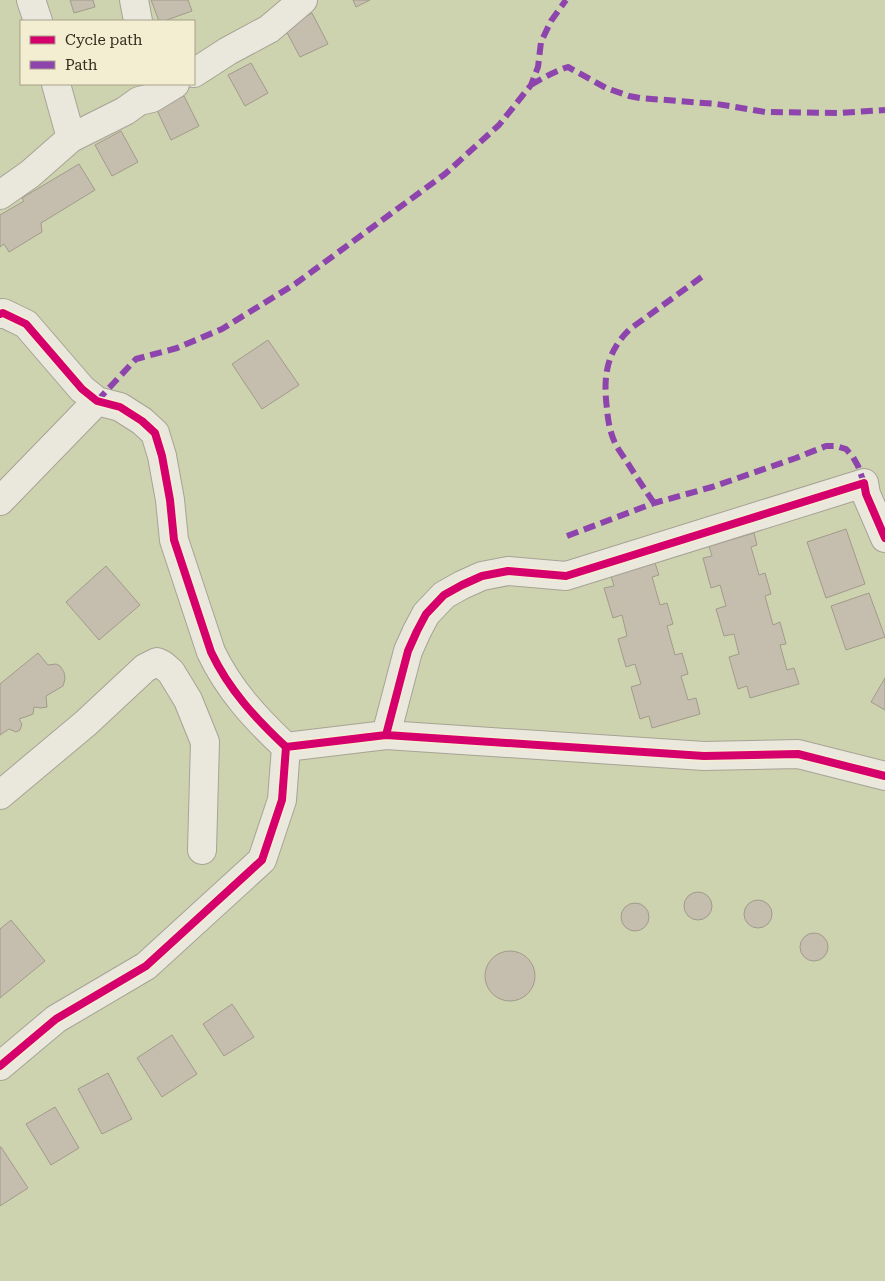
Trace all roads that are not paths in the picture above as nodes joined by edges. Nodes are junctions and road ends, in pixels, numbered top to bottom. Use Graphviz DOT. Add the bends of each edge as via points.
graph roads {
  1 [pos="31,0"];
  2 [pos="134,0"];
  3 [pos="303,0"];
  4 [pos="38,20"];
  5 [pos="138,20"];
  6 [pos="195,72"];
  7 [pos="56,85"];
  8 [pos="171,85"];
  9 [pos="150,91"];
  10 [pos="71,138"];
  11 [pos="0,195"];
  12 [pos="1,312"];
  13 [pos="96,401"];
  14 [pos="0,501"];
  15 [pos="885,538"];
  16 [pos="386,734"];
  17 [pos="286,747"];
  18 [pos="885,776"];
  19 [pos="0,795"];
  20 [pos="202,850"];
  21 [pos="0,1066"];
  1 -- 4 [label="street"];
  2 -- 5 [label="street"];
  3 -- 6 [label="street" via="269,29"];
  7 -- 10 [label="street"];
  8 -- 9 [label="street"];
  9 -- 10 [label="street" via="125,111"];
  10 -- 11 [label="street"];
  12 -- 13 [label="street" via="26,324"];
  13 -- 14 [label="street"];
  13 -- 17 [label="street" via="120,408 155,434 170,500 174,540 211,652 227,682 250,712"];
  15 -- 16 [label="street" via="864,482 566,576 508,571 482,576 444,595 426,614 408,651"];
  16 -- 17 [label="street"];
  16 -- 18 [label="street" via="704,756 798,754"];
  17 -- 21 [label="street" via="282,800 262,860 146,966 56,1019"];
  19 -- 20 [label="street" via="86,723 145,668 156,662 171,672 188,700 205,742"];
}
